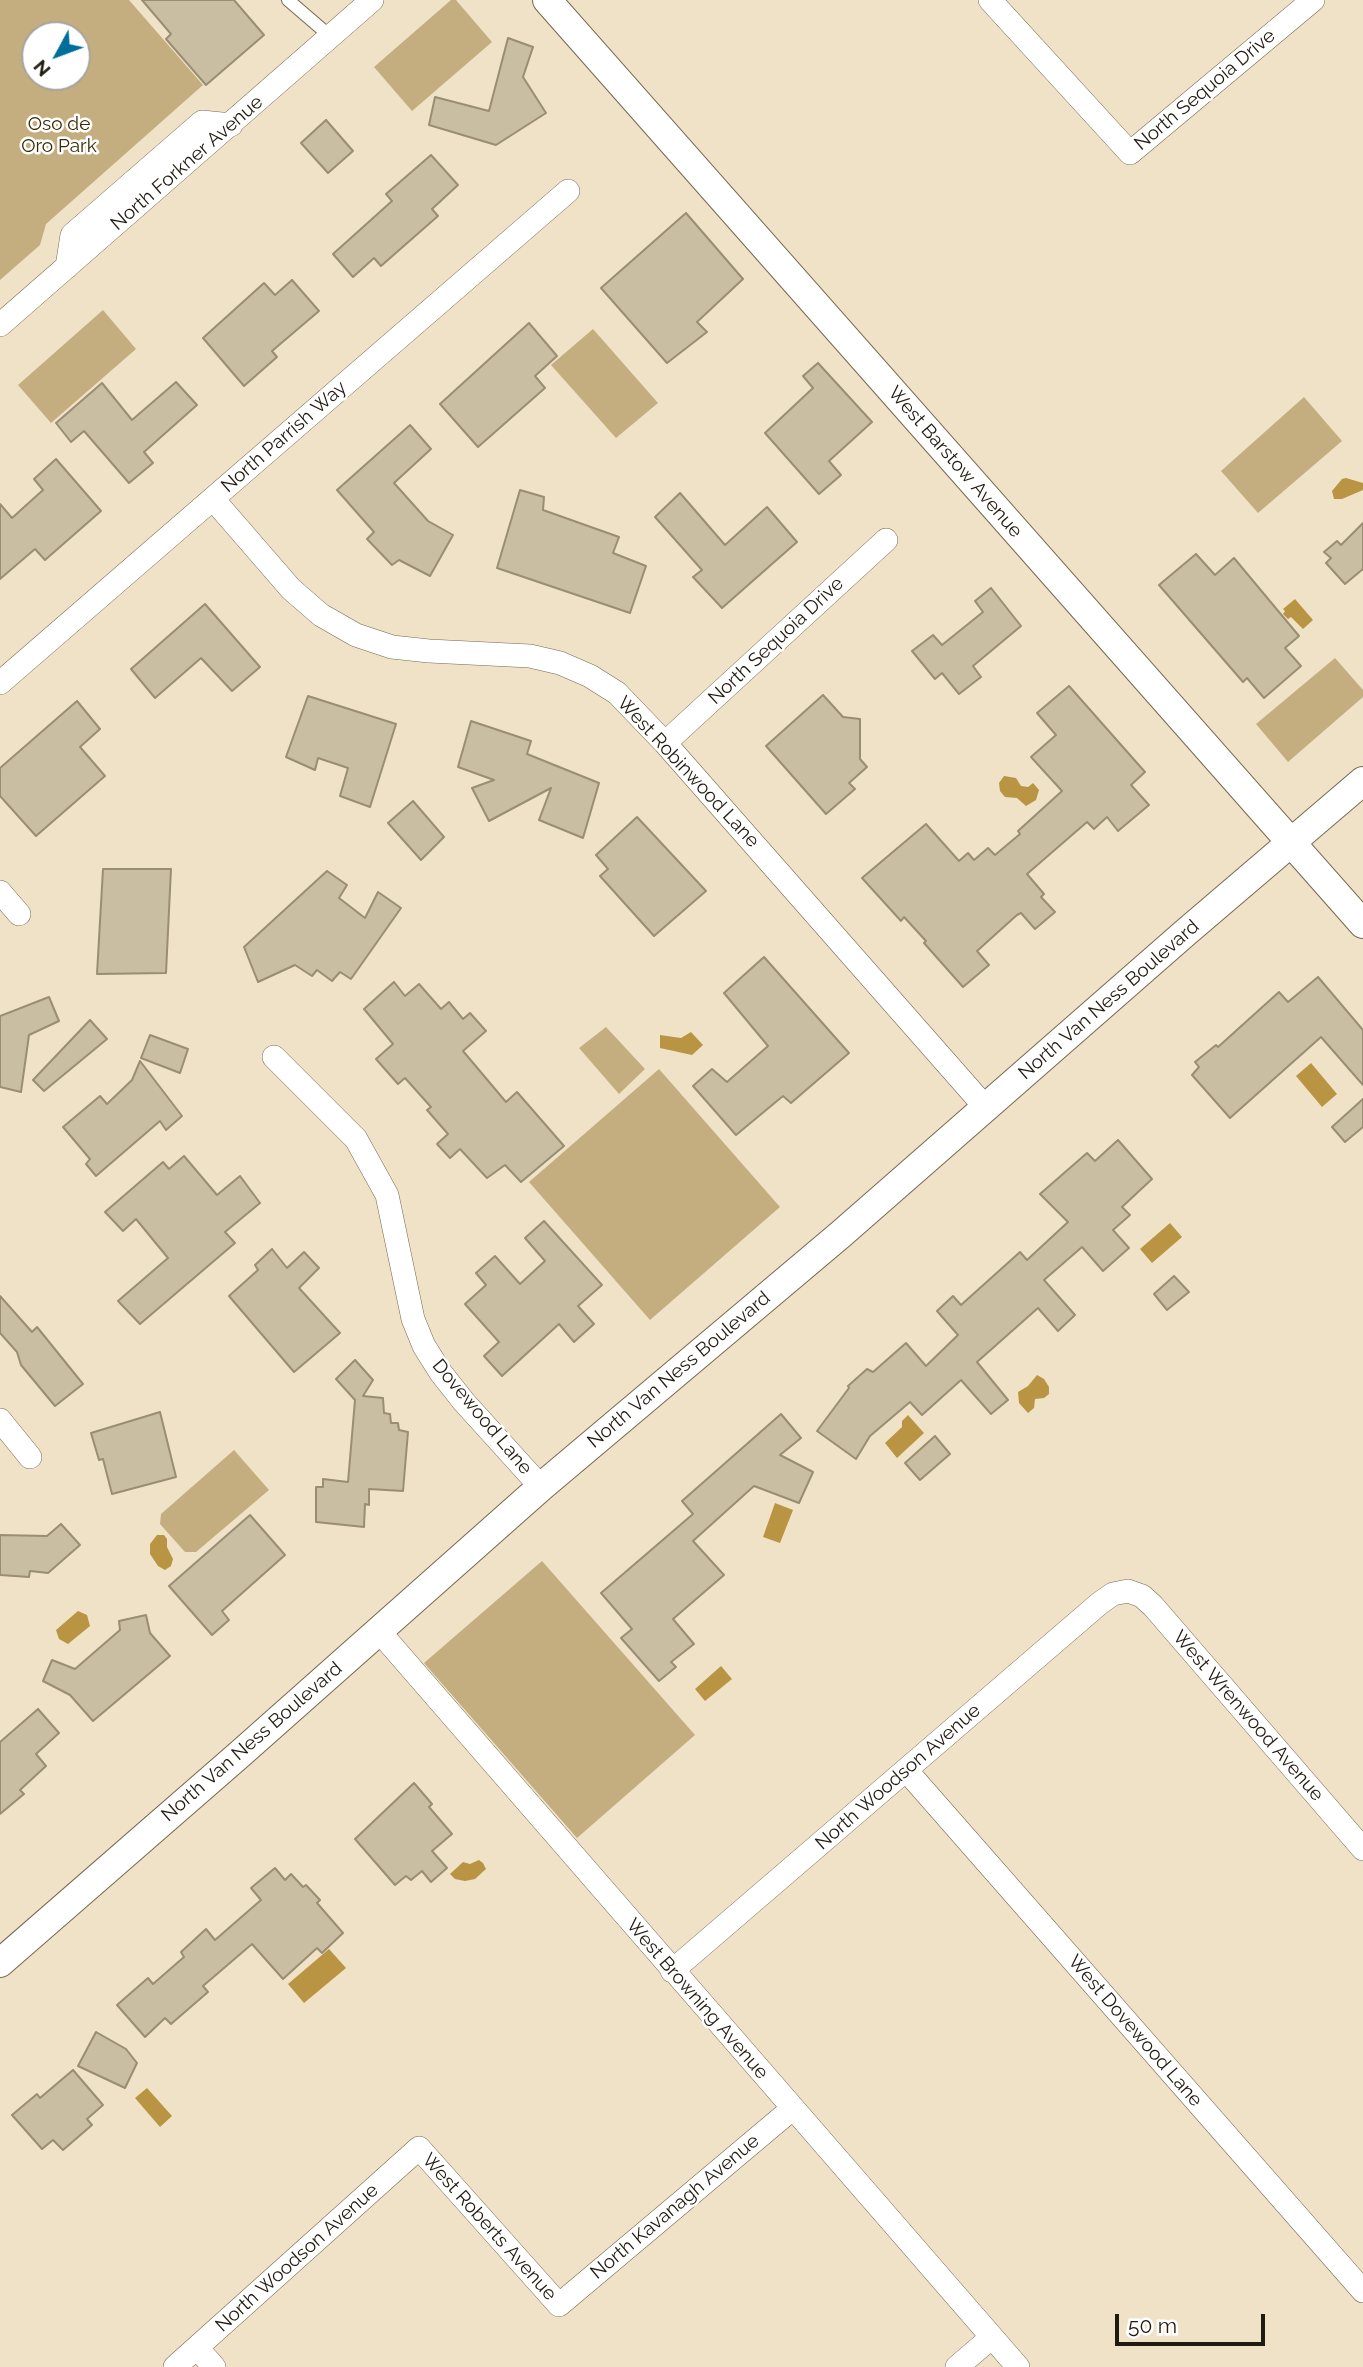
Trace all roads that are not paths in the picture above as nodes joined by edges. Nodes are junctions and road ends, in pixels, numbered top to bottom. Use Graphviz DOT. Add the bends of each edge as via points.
graph roads {
  1 [pos="288,0"];
  2 [pos="372,0"];
  3 [pos="547,0"];
  4 [pos="990,0"];
  5 [pos="1313,0"];
  6 [pos="331,37"];
  7 [pos="568,191"];
  8 [pos="0,325"];
  9 [pos="213,499"];
  10 [pos="886,540"];
  11 [pos="0,683"];
  12 [pos="665,743"];
  13 [pos="1363,781"];
  14 [pos="1292,843"];
  15 [pos="0,892"];
  16 [pos="19,914"];
  17 [pos="1363,924"];
  18 [pos="274,1058"];
  19 [pos="986,1108"];
  20 [pos="0,1420"];
  21 [pos="30,1457"];
  22 [pos="541,1487"];
  23 [pos="1128,1591"];
  24 [pos="378,1630"];
  25 [pos="906,1770"];
  26 [pos="1363,1849"];
  27 [pos="0,1963"];
  28 [pos="672,1971"];
  29 [pos="792,2109"];
  30 [pos="419,2148"];
  31 [pos="1363,2291"];
  32 [pos="559,2305"];
  33 [pos="992,2337"];
  34 [pos="197,2348"];
  35 [pos="175,2367"];
  36 [pos="214,2367"];
  37 [pos="957,2367"];
  38 [pos="1018,2367"];
  1 -- 6 [label="lane"];
  2 -- 6 [label="street, North Forkner Avenue"];
  3 -- 14 [label="street, West Barstow Avenue"];
  4 -- 5 [label="street, North Sequoia Drive" via="1130,153"];
  6 -- 8 [label="street, North Forkner Avenue"];
  7 -- 9 [label="street, North Parrish Way"];
  9 -- 11 [label="street, North Parrish Way"];
  9 -- 12 [label="street, West Robinwood Lane" via="291,589 321,615 356,635 392,647 530,656 559,663 617,693"];
  10 -- 12 [label="street, North Sequoia Drive"];
  12 -- 19 [label="street, West Robinwood Lane"];
  13 -- 14 [label="street, North Van Ness Boulevard"];
  14 -- 17 [label="street, West Barstow Avenue"];
  14 -- 19 [label="street, North Van Ness Boulevard"];
  15 -- 16 [label="street"];
  18 -- 22 [label="street, Dovewood Lane" via="356,1139 387,1195 412,1319 425,1346 464,1402"];
  19 -- 22 [label="street, North Van Ness Boulevard"];
  20 -- 21 [label="street"];
  22 -- 24 [label="street, North Van Ness Boulevard"];
  23 -- 25 [label="street, North Woodson Avenue" via="1100,1603"];
  23 -- 26 [label="street, West Wrenwood Avenue" via="1153,1606"];
  24 -- 27 [label="street, North Van Ness Boulevard"];
  24 -- 28 [label="street, West Browning Avenue"];
  25 -- 28 [label="street, North Woodson Avenue"];
  25 -- 31 [label="street, West Dovewood Lane"];
  28 -- 29 [label="street, West Browning Avenue"];
  29 -- 32 [label="street, North Kavanagh Avenue"];
  29 -- 33 [label="street, West Browning Avenue"];
  30 -- 32 [label="street, West Roberts Avenue"];
  30 -- 34 [label="street, North Woodson Avenue"];
  33 -- 37 [label="street"];
  33 -- 38 [label="street, West Browning Avenue"];
  34 -- 35 [label="street, North Woodson Avenue"];
  34 -- 36 [label="street"];
}
